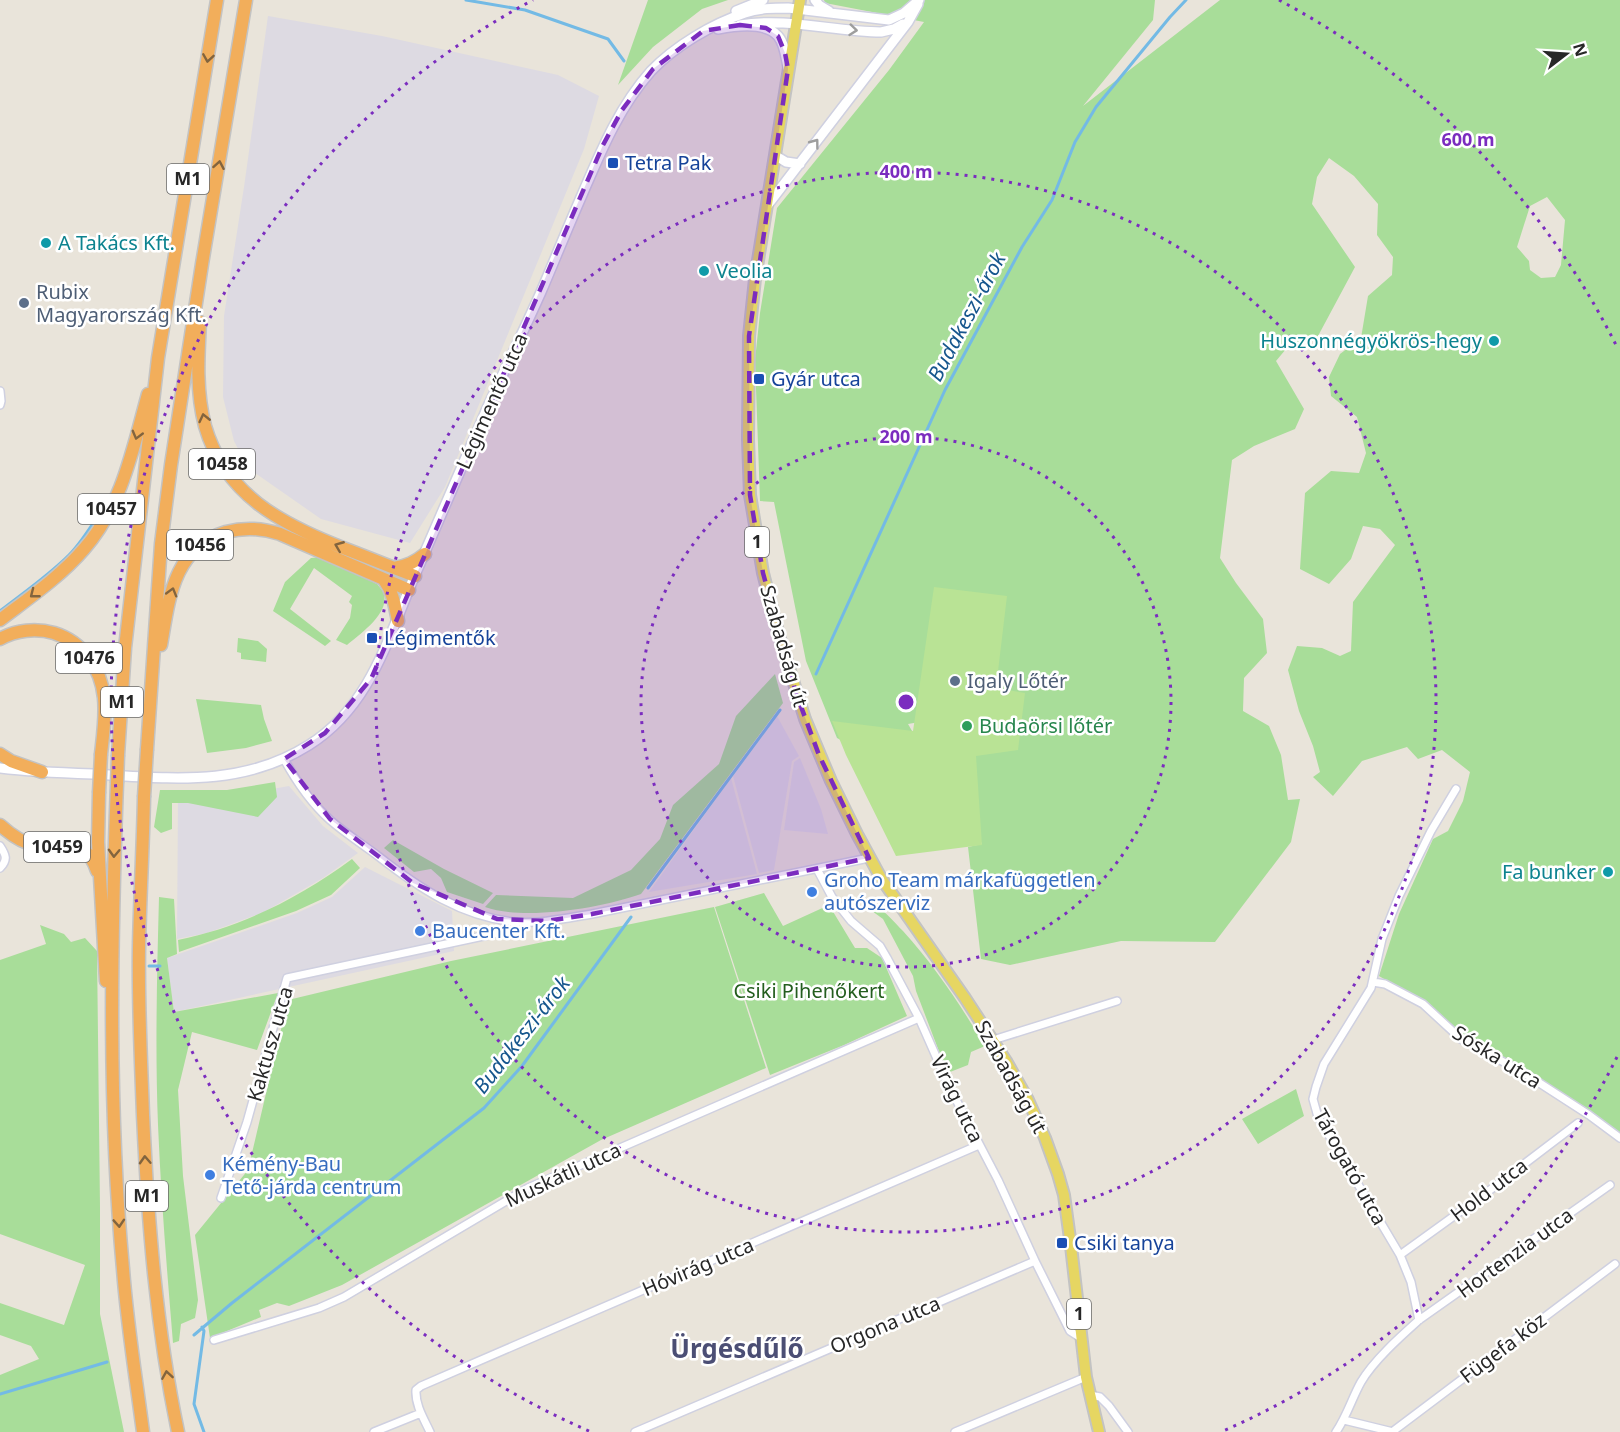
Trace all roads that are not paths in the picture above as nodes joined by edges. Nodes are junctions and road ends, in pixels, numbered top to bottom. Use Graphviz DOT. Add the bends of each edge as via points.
graph roads {
  1 [pos="217,0"];
  2 [pos="246,0"];
  3 [pos="763,0"];
  4 [pos="815,0"];
  5 [pos="920,0"];
  6 [pos="799,4"];
  7 [pos="831,12"];
  8 [pos="908,21"];
  9 [pos="796,24"];
  10 [pos="740,25"];
  11 [pos="703,31"];
  12 [pos="788,69"];
  13 [pos="776,156"];
  14 [pos="800,164"];
  15 [pos="767,206"];
  16 [pos="202,264"];
  17 [pos="158,358"];
  18 [pos="0,391"];
  19 [pos="0,405"];
  20 [pos="425,554"];
  21 [pos="393,568"];
  22 [pos="415,576"];
  23 [pos="384,579"];
  24 [pos="409,590"];
  25 [pos="0,620"];
  26 [pos="398,621"];
  27 [pos="0,639"];
  28 [pos="148,732"];
  29 [pos="0,754"];
  30 [pos="284,759"];
  31 [pos="0,768"];
  32 [pos="42,772"];
  33 [pos="1456,789"];
  34 [pos="0,825"];
  35 [pos="0,846"];
  36 [pos="869,858"];
  37 [pos="0,868"];
  38 [pos="817,869"];
  39 [pos="100,880"];
  40 [pos="517,922"];
  41 [pos="108,955"];
  42 [pos="1373,982"];
  43 [pos="1117,1001"];
  44 [pos="918,1018"];
  45 [pos="993,1040"];
  46 [pos="1578,1123"];
  47 [pos="1620,1138"];
  48 [pos="980,1145"];
  49 [pos="1610,1185"];
  50 [pos="221,1198"];
  51 [pos="1400,1255"];
  52 [pos="1035,1262"];
  53 [pos="1615,1264"];
  54 [pos="1419,1320"];
  55 [pos="1081,1338"];
  56 [pos="214,1340"];
  57 [pos="1086,1377"];
  58 [pos="1090,1395"];
  59 [pos="421,1413"];
  60 [pos="1344,1420"];
  61 [pos="143,1432"];
  62 [pos="178,1432"];
  63 [pos="374,1432"];
  64 [pos="430,1432"];
  65 [pos="635,1432"];
  66 [pos="955,1432"];
  67 [pos="1099,1432"];
  68 [pos="1128,1432"];
  69 [pos="1336,1432"];
  70 [pos="1392,1432"];
  1 -- 17 [label="highway, M1, one-way"];
  16 -- 2 [label="highway, M1, one-way"];
  3 -- 11 [label="main road"];
  4 -- 7 [label="main road"];
  5 -- 7 [label="main road" via="889,20"];
  5 -- 8 [label="main road"];
  6 -- 7 [label="main road"];
  6 -- 9 [label="main road, 1"];
  6 -- 11 [label="main road, Légimentő utca" via="745,13"];
  9 -- 8 [label="main road, one-way" via="881,32"];
  14 -- 8 [label="main road, one-way"];
  9 -- 10 [label="main road"];
  9 -- 12 [label="main road, 1"];
  10 -- 11 [label="main road"];
  10 -- 12 [label="main road" via="766,28 778,36"];
  11 -- 20 [label="main road, Légimentő utca" via="653,69 622,110 603,145"];
  12 -- 13 [label="main road, 1"];
  13 -- 14 [label="main road"];
  13 -- 15 [label="main road, 1"];
  14 -- 15 [label="main road"];
  15 -- 36 [label="main road, Szabadság út / 1" via="755,279 747,388 750,495 757,542 772,611 805,719"];
  21 -- 16 [label="highway, 10458, one-way" via="273,515 244,492 220,460 205,426 200,396"];
  16 -- 28 [label="highway, M1" via="161,544"];
  17 -- 25 [label="highway, 10457, one-way" via="127,469 103,524 71,563"];
  17 -- 41 [label="highway, M1, one-way, bridge" via="125,648"];
  18 -- 19 [label="street"];
  20 -- 21 [label="highway" via="403,567"];
  20 -- 22 [label="main road, Légimentő utca"];
  21 -- 22 [label="highway, 10458"];
  22 -- 24 [label="main road, Légimentő utca"];
  23 -- 24 [label="highway, 10456"];
  23 -- 26 [label="highway" via="390,587"];
  28 -- 23 [label="highway, 10456, one-way" via="170,596 185,561 207,540 238,529 269,530"];
  24 -- 26 [label="main road, Légimentő utca"];
  26 -- 30 [label="main road, Légimentő utca" via="371,679 342,717 309,745"];
  27 -- 39 [label="highway, 10476, bridge" via="22,631 59,635 82,650 99,676 104,698"];
  62 -- 28 [label="highway, M1, one-way, bridge" via="156,1300 148,1221 141,1058 139,951"];
  29 -- 32 [label="highway"];
  30 -- 32 [label="main road, Légimentő utca" via="215,777"];
  30 -- 40 [label="street" via="304,791 330,819 413,883 474,913"];
  31 -- 32 [label="main road, Légimentő utca"];
  33 -- 42 [label="street, Tárogató utca" via="1395,906"];
  34 -- 39 [label="highway, 10459" via="27,843 84,850"];
  35 -- 37 [label="street" via="6,858"];
  36 -- 38 [label="street"];
  36 -- 45 [label="main road, Szabadság út / 1"];
  38 -- 40 [label="street" via="592,914"];
  38 -- 44 [label="street, Virág utca" via="851,921 880,946"];
  39 -- 41 [label="highway, 10476"];
  40 -- 50 [label="street, Kaktusz utca" via="513,930 287,978 247,1122"];
  41 -- 61 [label="highway, M1, one-way" via="118,1202"];
  42 -- 47 [label="street, Sóska utca" via="1385,984 1423,1004 1461,1039 1524,1073"];
  42 -- 51 [label="street, Tárogató utca" via="1324,1064 1313,1099 1318,1117"];
  43 -- 45 [label="street"];
  44 -- 48 [label="street, Virág utca"];
  44 -- 56 [label="street, Muskátli utca" via="528,1188 344,1297"];
  45 -- 55 [label="main road, Szabadság út / 1" via="1028,1100 1058,1174 1068,1219"];
  46 -- 51 [label="street, Hold utca"];
  48 -- 52 [label="street, Virág utca"];
  48 -- 59 [label="street, Hóvirág utca" via="432,1381 416,1390"];
  49 -- 54 [label="street, Hortenzia utca"];
  51 -- 54 [label="street, Tárogató utca"];
  52 -- 55 [label="street, Virág utca" via="1070,1331"];
  52 -- 65 [label="street, Orgona utca"];
  53 -- 70 [label="street, Fügefa köz"];
  54 -- 60 [label="street, Hortenzia utca" via="1362,1381"];
  55 -- 57 [label="main road, Szabadság út / 1"];
  57 -- 58 [label="main road, Szabadság út / 1"];
  57 -- 66 [label="street"];
  58 -- 67 [label="main road, Szabadság út / 1"];
  58 -- 68 [label="street" via="1101,1397"];
  59 -- 63 [label="street"];
  59 -- 64 [label="street"];
  60 -- 69 [label="street, Hortenzia utca"];
  60 -- 70 [label="street"];
}
